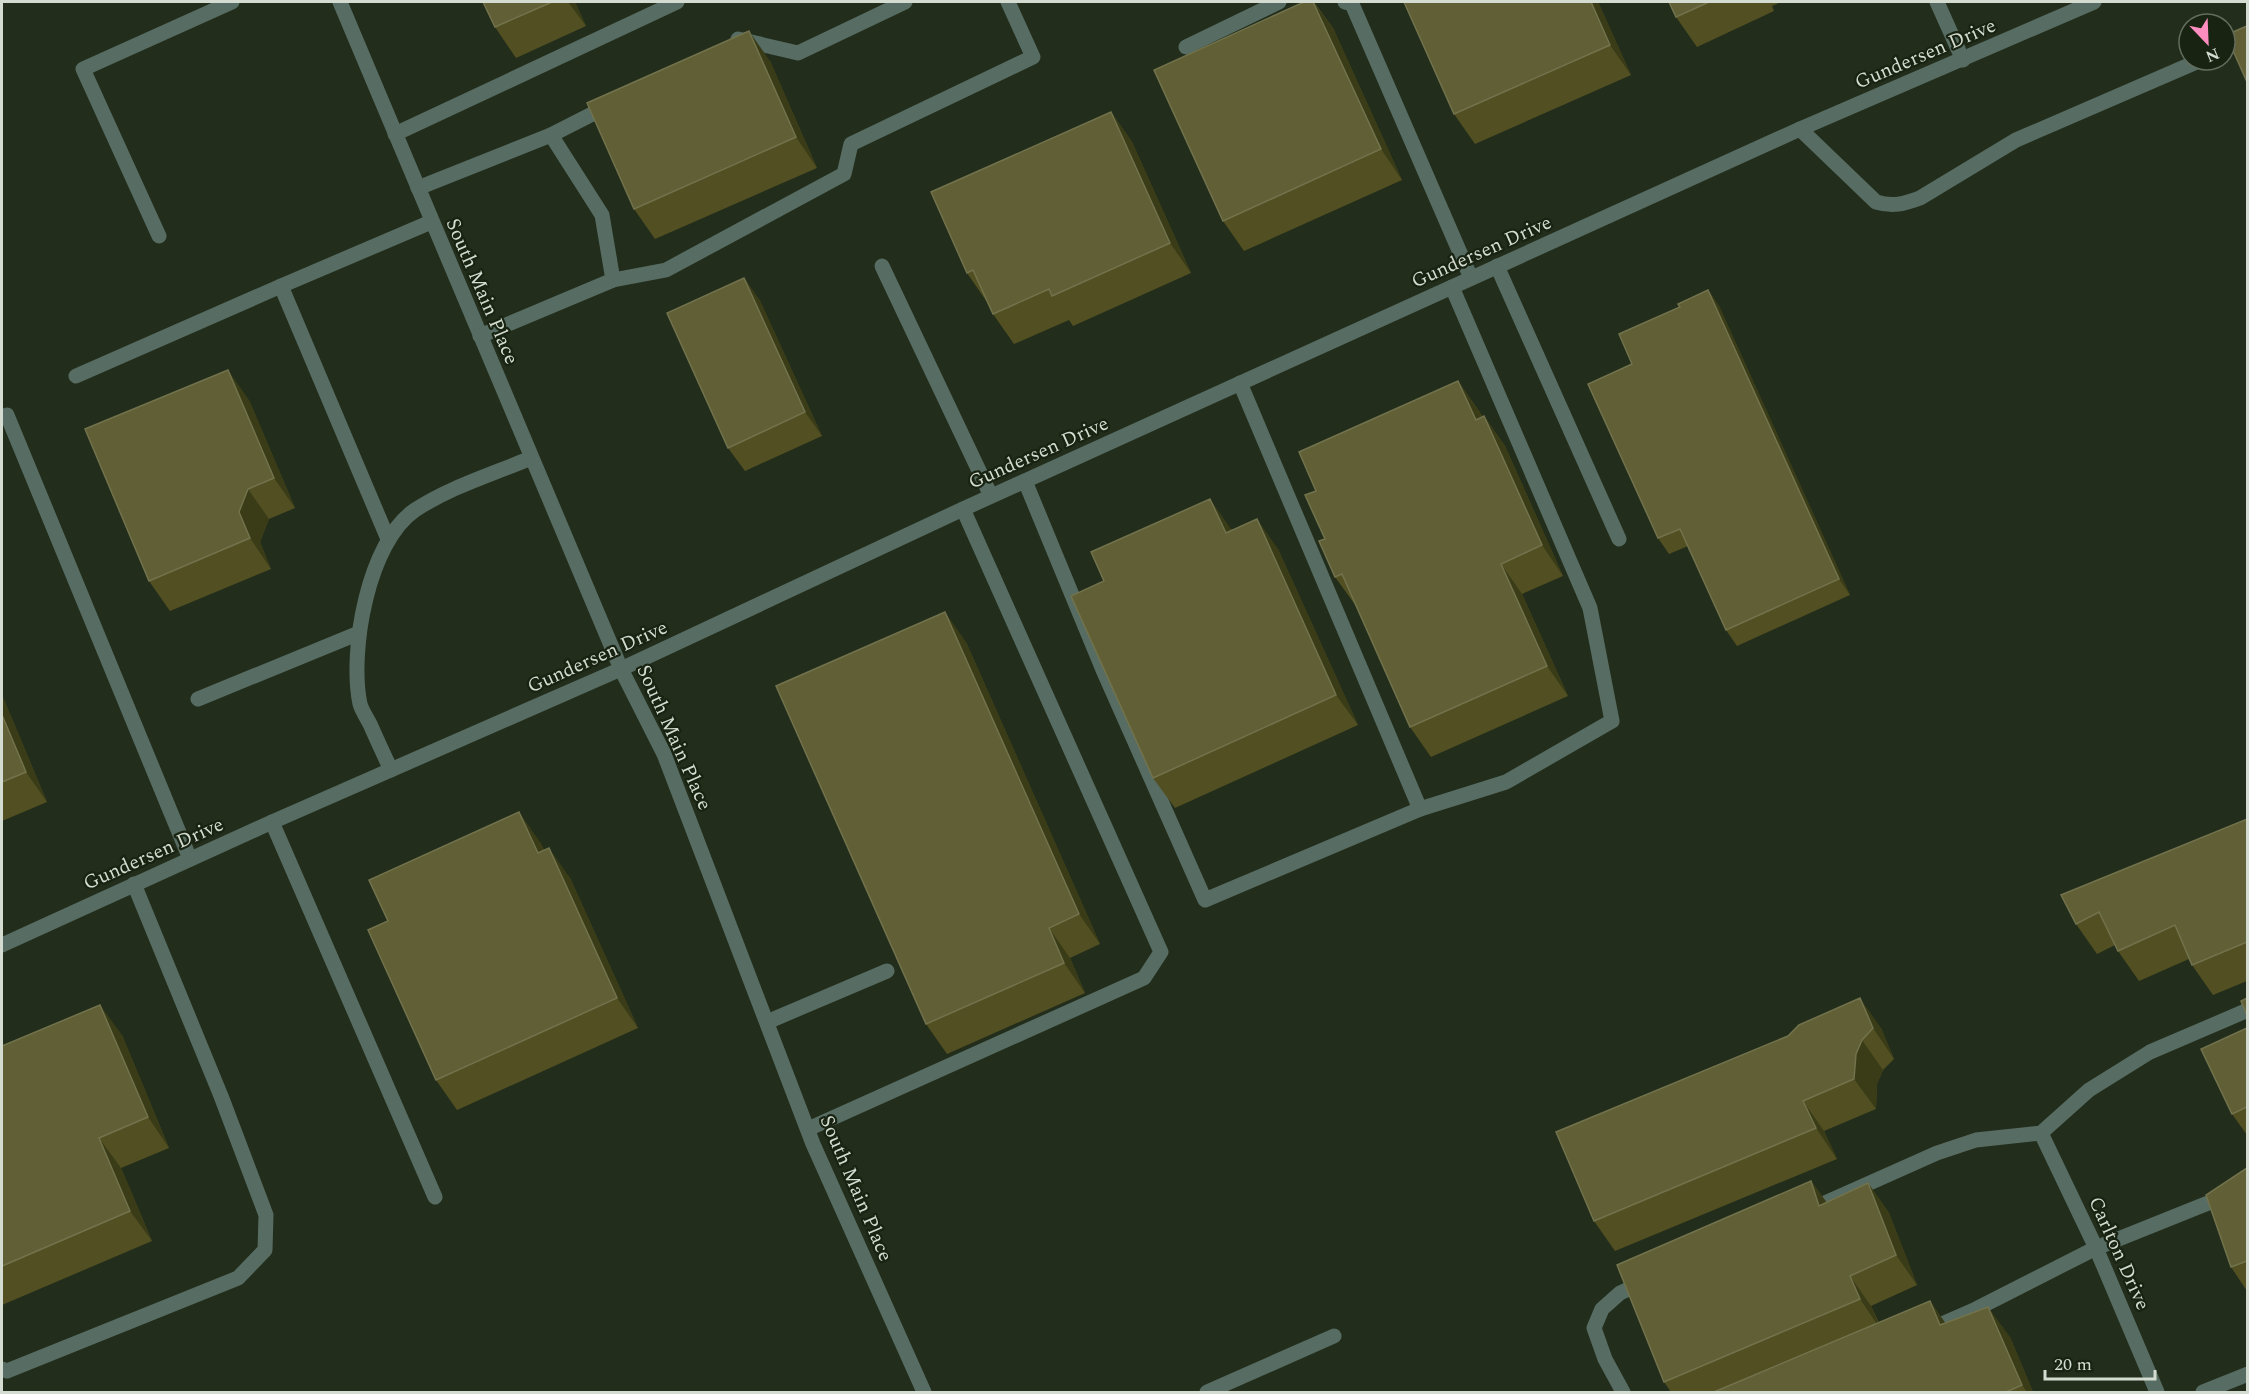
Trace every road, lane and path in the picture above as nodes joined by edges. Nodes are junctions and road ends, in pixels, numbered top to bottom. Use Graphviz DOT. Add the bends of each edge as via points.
graph roads {
  1 [pos="232,2"];
  2 [pos="340,2"];
  3 [pos="677,2"];
  4 [pos="905,2"];
  5 [pos="1008,2"];
  6 [pos="1279,2"];
  7 [pos="1345,2"];
  8 [pos="1937,2"];
  9 [pos="2094,2"];
  10 [pos="648,8"];
  11 [pos="729,44"];
  12 [pos="1186,47"];
  13 [pos="1964,60"];
  14 [pos="2177,71"];
  15 [pos="624,98"];
  16 [pos="1800,129"];
  17 [pos="395,134"];
  18 [pos="551,135"];
  19 [pos="418,188"];
  20 [pos="431,222"];
  21 [pos="159,236"];
  22 [pos="882,266"];
  23 [pos="1497,266"];
  24 [pos="1471,278"];
  25 [pos="614,280"];
  26 [pos="281,286"];
  27 [pos="1452,287"];
  28 [pos="480,336"];
  29 [pos="76,376"];
  30 [pos="1240,383"];
  31 [pos="2,417"];
  32 [pos="531,458"];
  33 [pos="1025,481"];
  34 [pos="991,496"];
  35 [pos="963,509"];
  36 [pos="388,539"];
  37 [pos="1619,539"];
  38 [pos="359,633"];
  39 [pos="621,669"];
  40 [pos="198,699"];
  41 [pos="391,770"];
  42 [pos="1420,808"];
  43 [pos="272,822"];
  44 [pos="190,859"];
  45 [pos="134,884"];
  46 [pos="4,938"];
  47 [pos="887,971"];
  48 [pos="2247,1010"];
  49 [pos="767,1022"];
  50 [pos="808,1129"];
  51 [pos="2042,1133"];
  52 [pos="2247,1187"];
  53 [pos="435,1197"];
  54 [pos="1795,1216"];
  55 [pos="2096,1248"];
  56 [pos="1653,1279"];
  57 [pos="1334,1336"];
  58 [pos="1912,1337"];
  59 [pos="2,1369"];
  60 [pos="2247,1374"];
  61 [pos="924,1392"];
  62 [pos="1207,1392"];
  63 [pos="1623,1392"];
  64 [pos="2157,1392"];
  65 [pos="2203,1392"];
  1 -- 21 [label="street" via="83,69"];
  2 -- 17 [label="street, South Main Place"];
  3 -- 10 [label="street"];
  4 -- 11 [label="street" via="798,53 740,38"];
  5 -- 25 [label="street" via="1033,57 851,144 844,174 666,270"];
  6 -- 12 [label="street"];
  7 -- 24 [label="street" via="1352,4"];
  8 -- 13 [label="street"];
  9 -- 13 [label="street, Gundersen Drive"];
  10 -- 17 [label="street"];
  13 -- 16 [label="street, Gundersen Drive"];
  14 -- 16 [label="street" via="2016,140 1906,204 1890,206 1876,202"];
  15 -- 18 [label="street"];
  16 -- 23 [label="street, Gundersen Drive"];
  17 -- 19 [label="street, South Main Place"];
  18 -- 19 [label="street"];
  18 -- 25 [label="street" via="602,215"];
  19 -- 20 [label="street, South Main Place"];
  20 -- 26 [label="street"];
  20 -- 28 [label="street, South Main Place"];
  22 -- 34 [label="street"];
  23 -- 24 [label="street, Gundersen Drive"];
  23 -- 37 [label="street"];
  24 -- 27 [label="street, Gundersen Drive"];
  25 -- 28 [label="street"];
  26 -- 29 [label="street"];
  26 -- 36 [label="street"];
  27 -- 30 [label="street, Gundersen Drive"];
  27 -- 42 [label="street" via="1590,608 1612,721 1506,782"];
  28 -- 32 [label="street, South Main Place"];
  30 -- 33 [label="street, Gundersen Drive"];
  30 -- 42 [label="street"];
  31 -- 44 [label="street" via="6,415"];
  32 -- 36 [label="street" via="431,501 413,512"];
  32 -- 39 [label="street, South Main Place"];
  33 -- 34 [label="street, Gundersen Drive"];
  33 -- 42 [label="street" via="1205,900"];
  34 -- 35 [label="street, Gundersen Drive"];
  35 -- 39 [label="street, Gundersen Drive"];
  35 -- 50 [label="street" via="1161,951 1144,978"];
  36 -- 38 [label="street" via="370,585"];
  38 -- 40 [label="street"];
  38 -- 41 [label="street" via="360,705"];
  39 -- 41 [label="street, Gundersen Drive"];
  39 -- 49 [label="street, South Main Place" via="664,754"];
  41 -- 43 [label="street, Gundersen Drive"];
  43 -- 44 [label="street, Gundersen Drive"];
  43 -- 53 [label="street"];
  44 -- 45 [label="street, Gundersen Drive"];
  45 -- 46 [label="street, Gundersen Drive"];
  45 -- 59 [label="street" via="266,1215 265,1250 237,1278 7,1371"];
  47 -- 49 [label="street"];
  48 -- 51 [label="street" via="2150,1052 2089,1090"];
  49 -- 50 [label="street, South Main Place"];
  50 -- 61 [label="street, South Main Place"];
  51 -- 54 [label="street" via="1976,1140 1957,1146"];
  51 -- 55 [label="street, Carlton Drive"];
  52 -- 55 [label="street"];
  55 -- 58 [label="street" via="1976,1310"];
  55 -- 64 [label="street, Carlton Drive"];
  56 -- 63 [label="street" via="1620,1293 1602,1309 1594,1328"];
  57 -- 62 [label="street"];
  60 -- 65 [label="street"];
}
